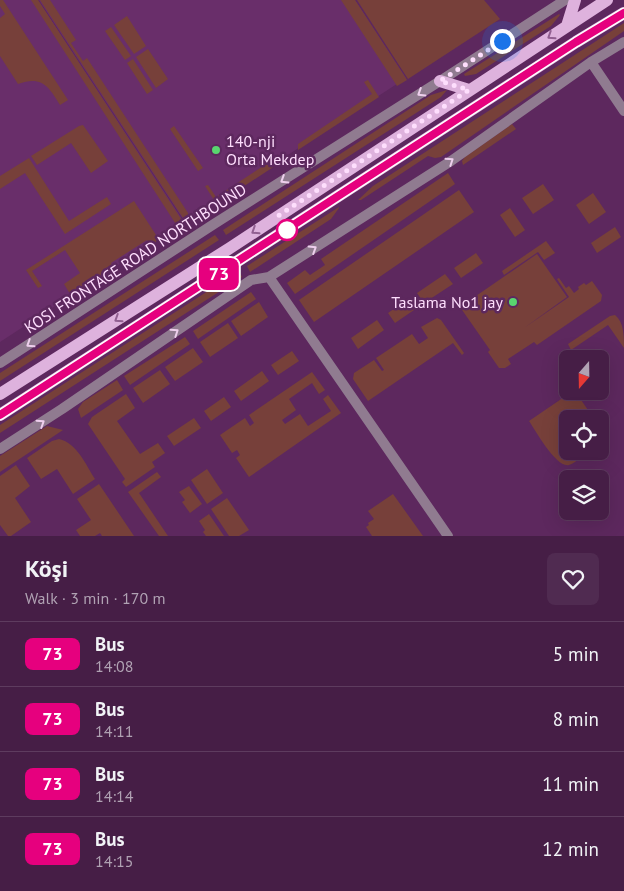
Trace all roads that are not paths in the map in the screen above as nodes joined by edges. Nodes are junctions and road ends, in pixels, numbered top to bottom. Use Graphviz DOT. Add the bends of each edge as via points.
graph roads {
  1 [pos="565,0"];
  2 [pos="575,0"];
  3 [pos="607,0"];
  4 [pos="624,13"];
  5 [pos="567,26"];
  6 [pos="624,42"];
  7 [pos="591,62"];
  8 [pos="440,81"];
  9 [pos="469,90"];
  10 [pos="624,111"];
  11 [pos="269,277"];
  12 [pos="0,364"];
  13 [pos="0,394"];
  14 [pos="0,415"];
  15 [pos="0,449"];
  16 [pos="448,536"];
  1 -- 8 [label="street, KOSI FRONTAGE ROAD NORTHBOUND"];
  2 -- 5 [label="main road"];
  3 -- 5 [label="main road"];
  4 -- 14 [label="main road"];
  5 -- 9 [label="main road, one-way"];
  6 -- 7 [label="street"];
  7 -- 10 [label="street"];
  11 -- 7 [label="street, one-way" via="451,161"];
  8 -- 9 [label="main road"];
  8 -- 12 [label="street, KOSI FRONTAGE ROAD NORTHBOUND, one-way"];
  9 -- 13 [label="main road, one-way" via="230,248"];
  15 -- 11 [label="street, one-way" via="251,280"];
  11 -- 16 [label="street"];
}
